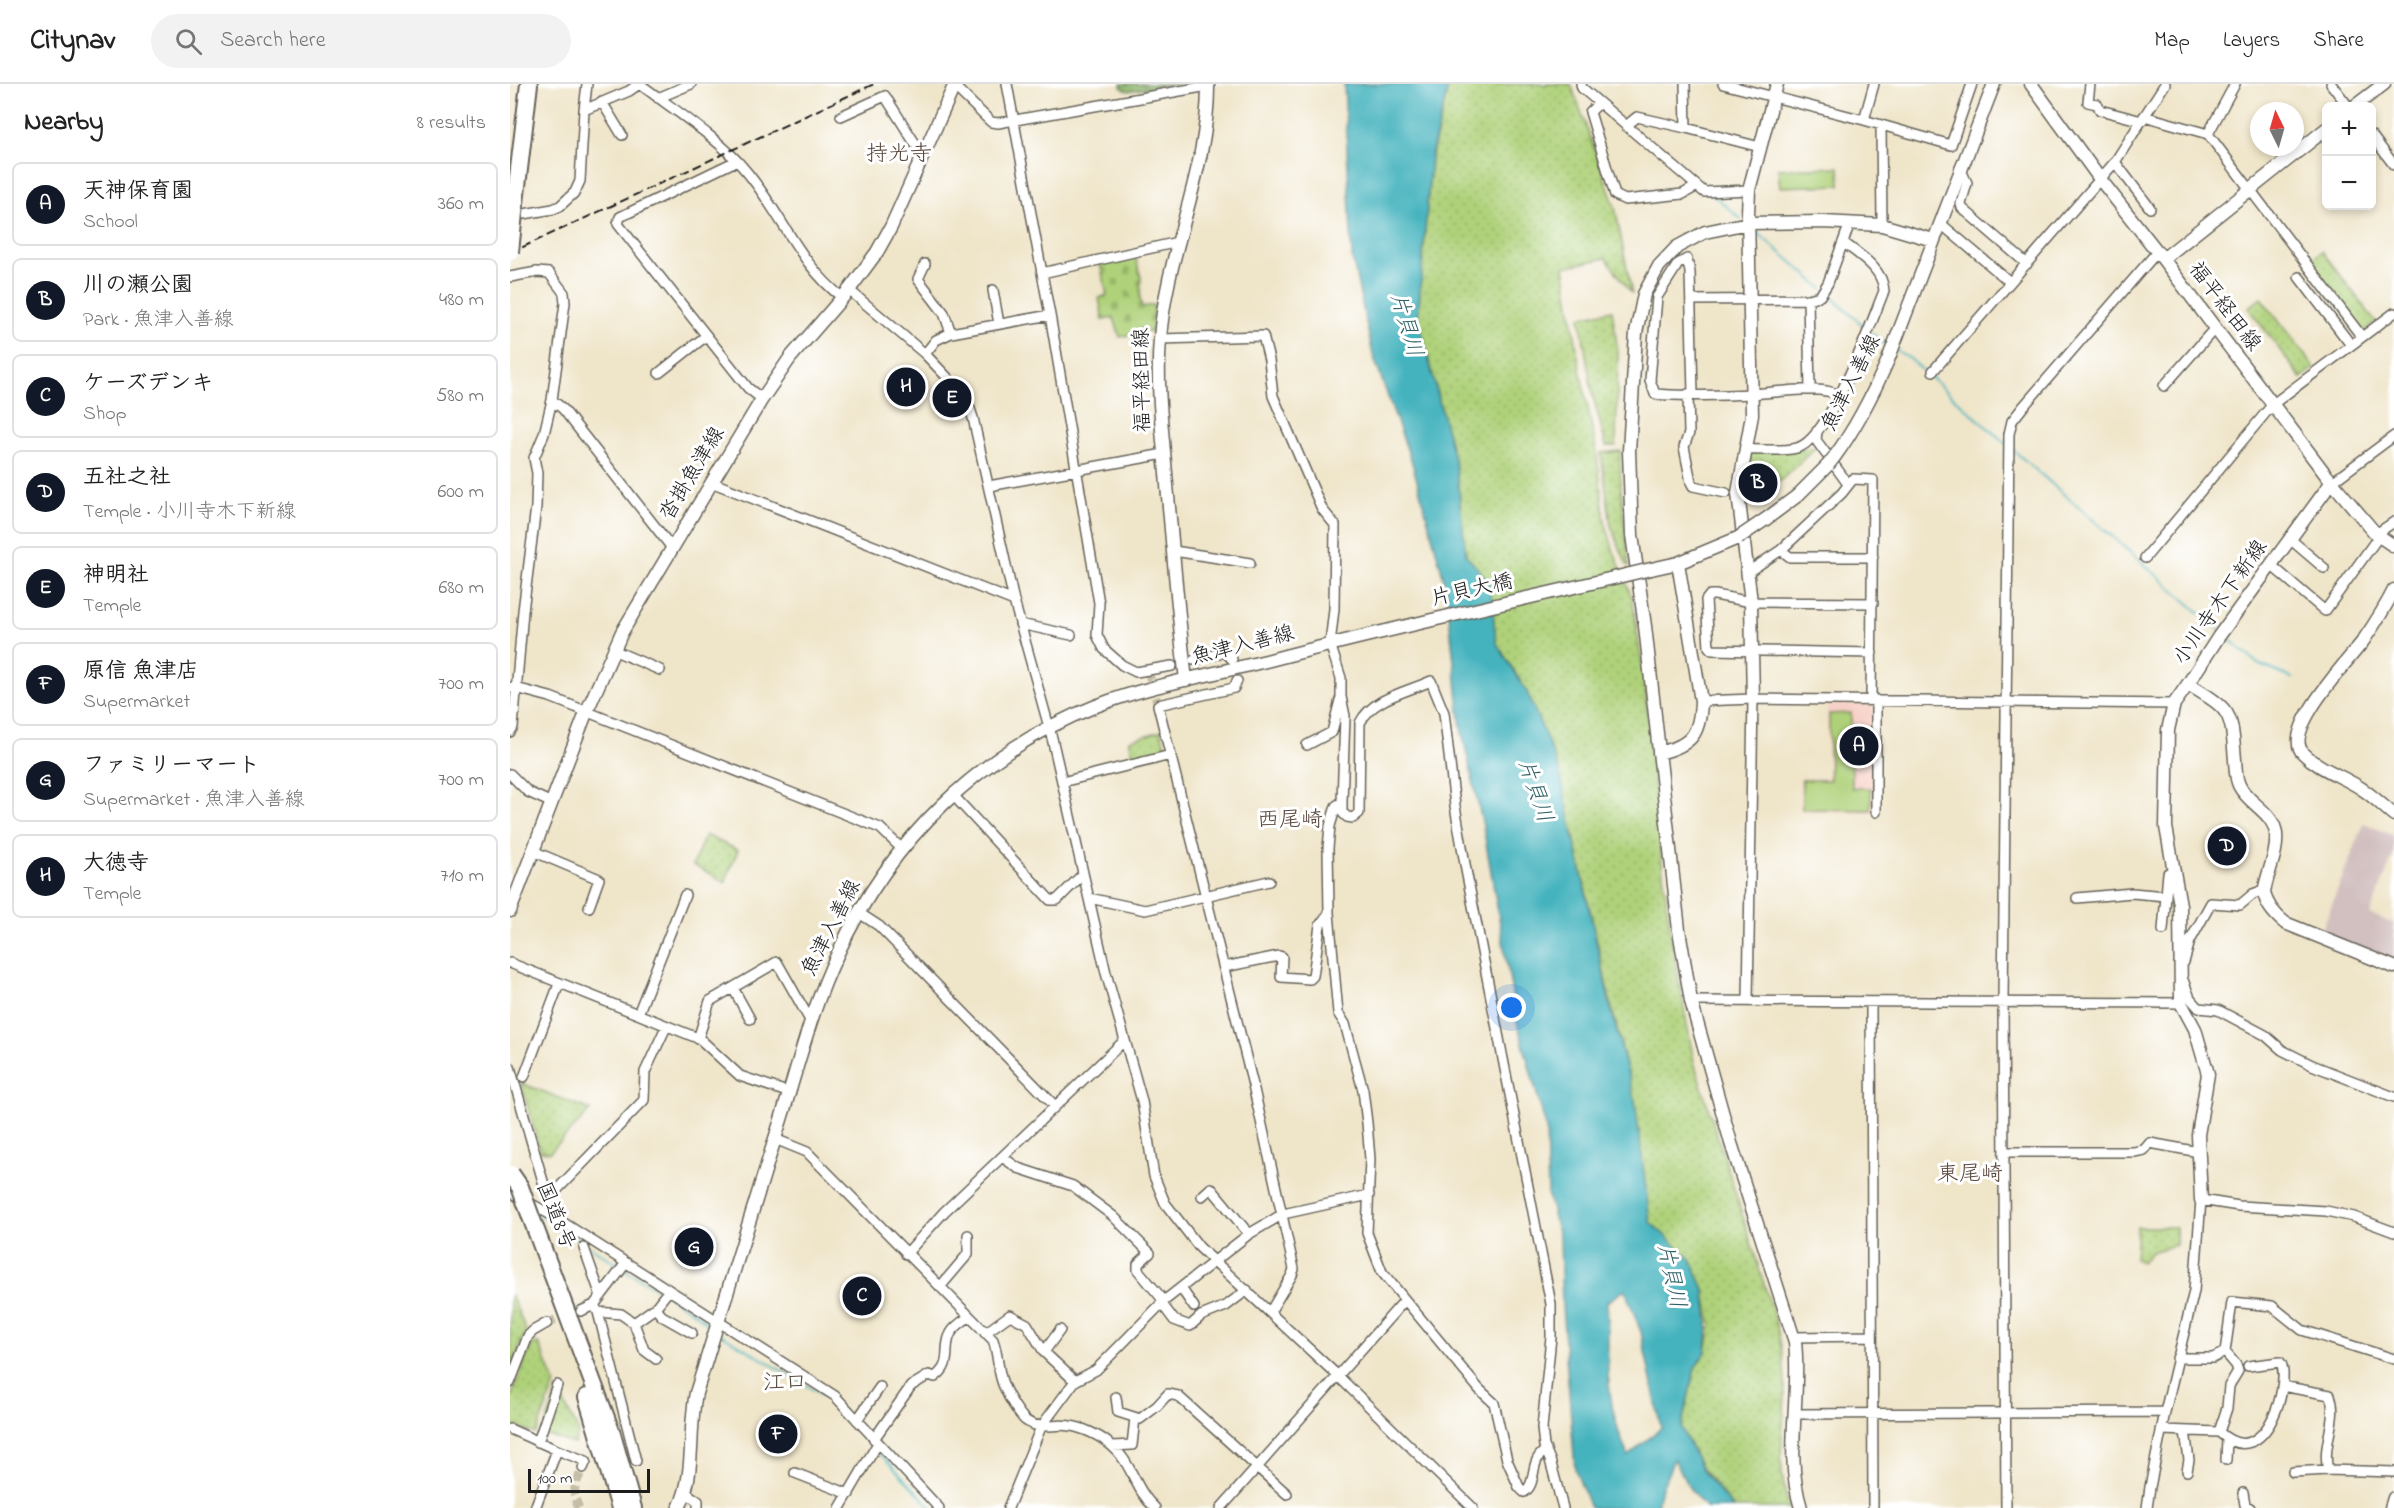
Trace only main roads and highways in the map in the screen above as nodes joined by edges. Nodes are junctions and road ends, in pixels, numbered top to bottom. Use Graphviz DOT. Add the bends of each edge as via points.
graph roads {
  1 [pos="529,84"];
  2 [pos="1994,84"];
  3 [pos="2031,84"];
  4 [pos="2384,84"];
  5 [pos="955,85"];
  6 [pos="1208,85"];
  7 [pos="1776,90"];
  8 [pos="2360,102"];
  9 [pos="2322,132"];
  10 [pos="512,210"];
  11 [pos="1748,223"];
  12 [pos="1933,240"];
  13 [pos="510,252"];
  14 [pos="2160,255"];
  15 [pos="2331,483"];
  16 [pos="2394,546"];
  17 [pos="1678,563"];
  18 [pos="1612,578"];
  19 [pos="2394,591"];
  20 [pos="1335,643"];
  21 [pos="1186,680"];
  22 [pos="2188,684"];
  23 [pos="1753,699"];
  24 [pos="1659,753"];
  25 [pos="2394,815"];
  26 [pos="510,910"];
  27 [pos="2394,967"];
  28 [pos="511,1172"];
  29 [pos="2201,1200"];
  30 [pos="527,1218"];
  31 [pos="2394,1498"];
  32 [pos="620,1508"];
  33 [pos="633,1508"];
  34 [pos="679,1508"];
  35 [pos="1801,1508"];
  36 [pos="2391,1508"];
  1 -- 10 [label="highway"];
  2 -- 12 [label="main road, 魚津入善線"];
  3 -- 14 [label="main road, 福平経田線"];
  4 -- 8 [label="main road"];
  5 -- 26 [label="main road, 沓掛魚津線" via="877,252 790,358 762,399 630,618 586,713"];
  6 -- 21 [label="main road, 福平経田線" via="1207,122 1165,299 1158,374"];
  7 -- 11 [label="main road" via="1749,190"];
  9 -- 14 [label="main road"];
  10 -- 13 [label="highway, bridge"];
  11 -- 12 [label="main road" via="1882,225"];
  11 -- 23 [label="main road" via="1752,415 1738,493 1751,602"];
  11 -- 24 [label="main road" via="1705,232 1677,247 1659,266 1644,294 1636,333 1629,491"];
  12 -- 17 [label="main road, 魚津入善線, bridge" via="1871,398 1831,461 1797,496 1738,538"];
  14 -- 15 [label="main road, 福平経田線"];
  15 -- 16 [label="main road, 福平経田線" via="2378,535"];
  15 -- 22 [label="main road, 小川寺木下新線"];
  17 -- 18 [label="main road, 魚津入善線, bridge"];
  17 -- 24 [label="main road" via="1701,700 1700,720 1695,735 1678,748"];
  18 -- 20 [label="main road, 片貝大橋"];
  19 -- 25 [label="main road" via="2363,641 2319,696 2300,730 2298,743 2301,752 2363,789"];
  20 -- 21 [label="main road, 魚津入善線"];
  21 -- 34 [label="main road, 魚津入善線" via="1098,705 1047,727 989,763 952,794 901,848 859,913 824,985 811,1022 718,1322 692,1414 690,1467"];
  22 -- 27 [label="main road, 小川寺木下新線" via="2224,709 2230,719 2239,786 2272,822 2276,832 2264,890 2265,900 2276,916"];
  22 -- 29 [label="main road" via="2174,704 2168,730 2166,827 2180,905 2181,1003 2195,1029 2208,1074 2198,1135"];
  24 -- 35 [label="main road" via="1690,1001 1794,1337 1798,1371 1791,1456"];
  28 -- 30 [label="highway, 国道8号" via="511,1184"];
  30 -- 32 [label="highway, 国道8号"];
  30 -- 33 [label="highway, 国道8号" via="610,1431"];
  31 -- 36 [label="main road"];
}
